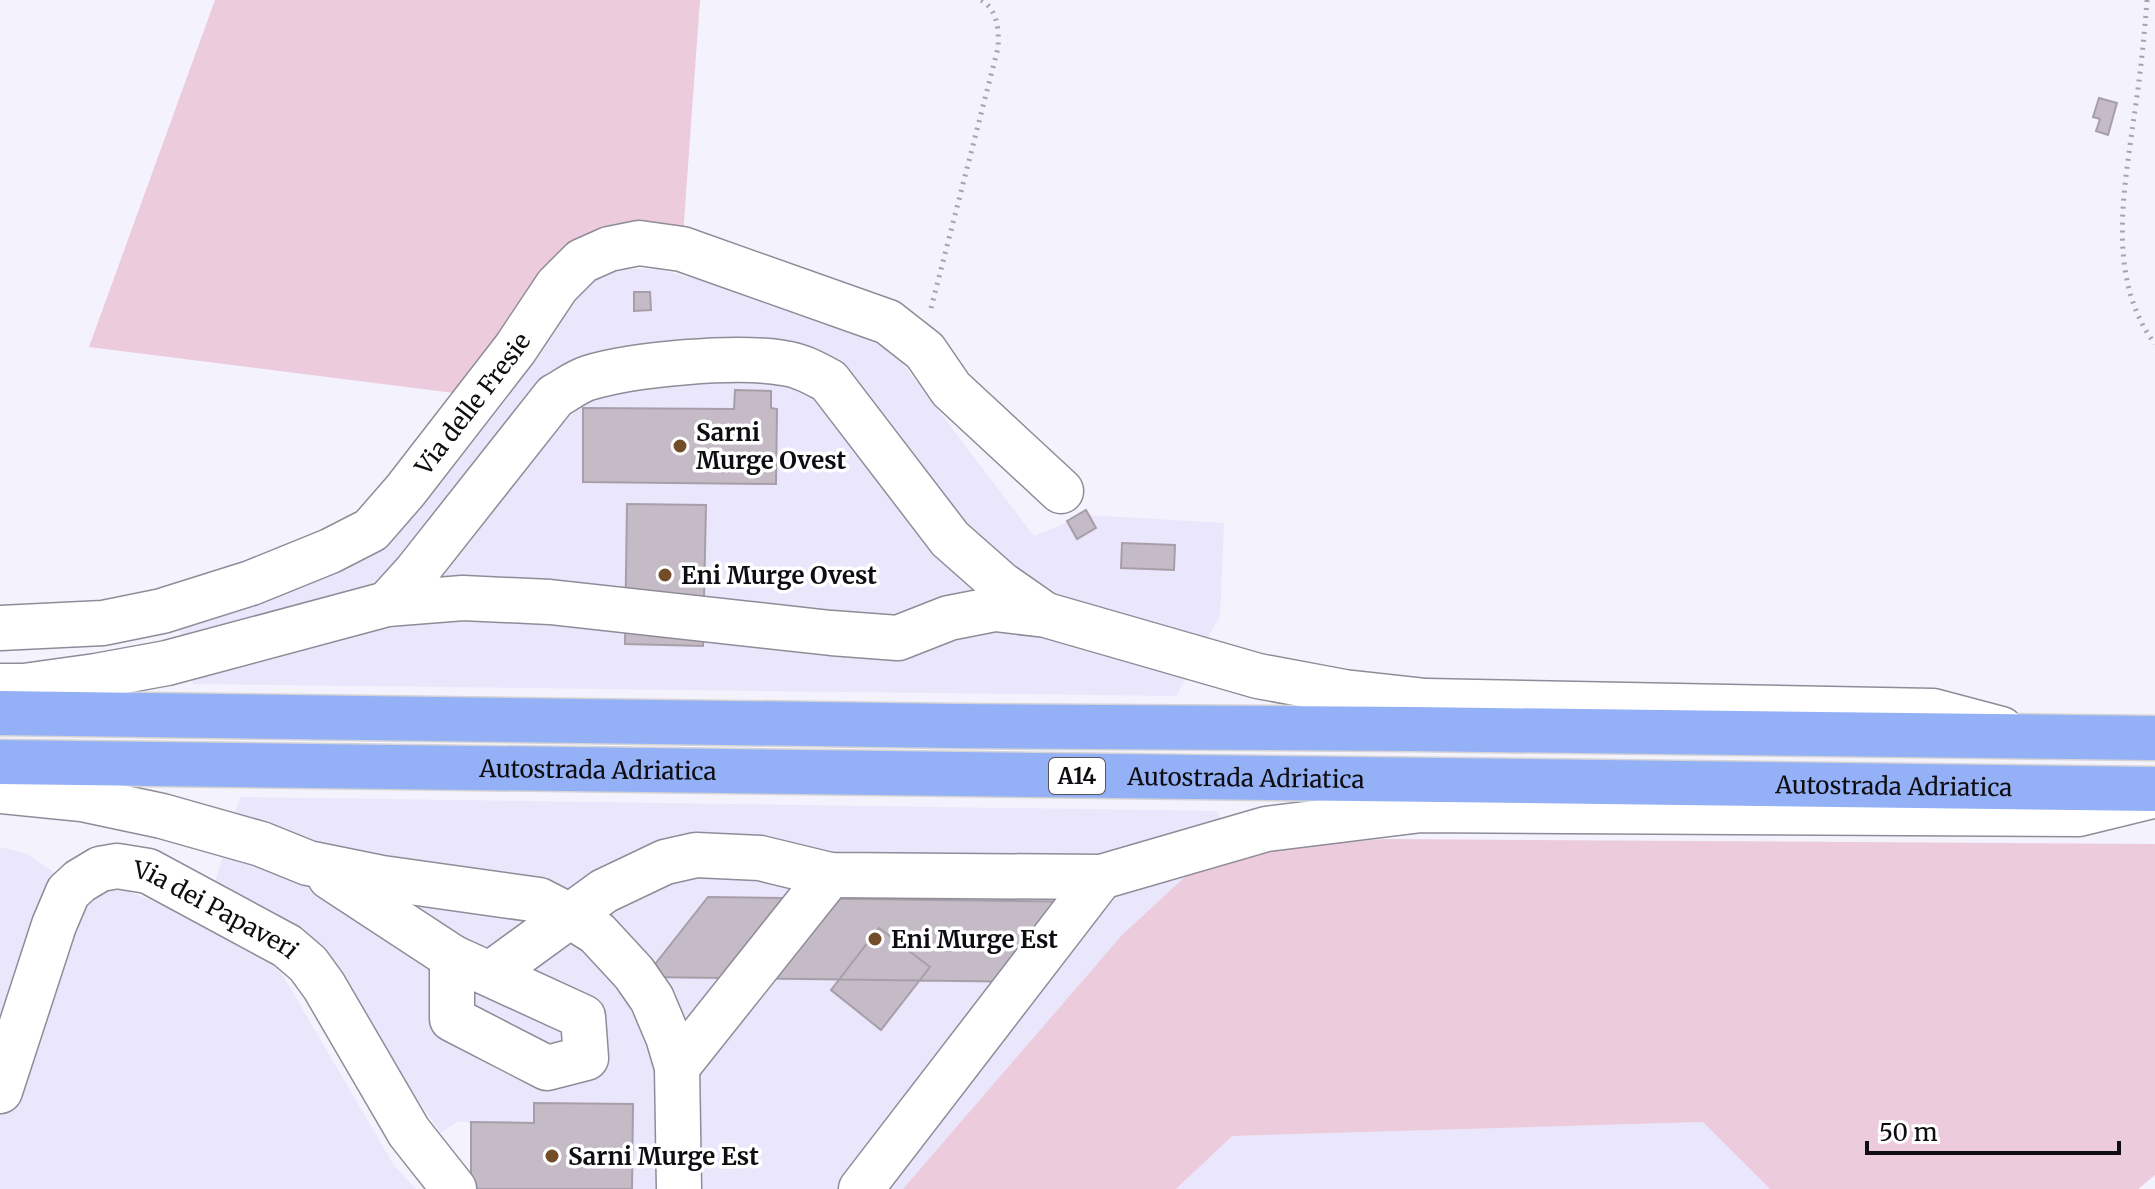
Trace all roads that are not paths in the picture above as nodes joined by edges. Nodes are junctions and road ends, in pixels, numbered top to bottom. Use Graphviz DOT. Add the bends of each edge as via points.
graph roads {
  1 [pos="1061,491"];
  2 [pos="387,604"];
  3 [pos="1046,615"];
  4 [pos="0,628"];
  5 [pos="0,686"];
  6 [pos="0,713"];
  7 [pos="2026,736"];
  8 [pos="2155,738"];
  9 [pos="0,762"];
  10 [pos="2155,789"];
  11 [pos="0,791"];
  12 [pos="2155,795"];
  13 [pos="308,863"];
  14 [pos="830,875"];
  15 [pos="1101,877"];
  16 [pos="570,916"];
  17 [pos="677,1067"];
  18 [pos="0,1091"];
  19 [pos="454,1189"];
  20 [pos="679,1189"];
  21 [pos="861,1189"];
  1 -- 4 [label="street, Via delle Fresie" via="951,389 925,351 888,322 682,249 639,243 582,261 557,286 515,349 371,530 251,583 162,611 103,623"];
  2 -- 3 [label="street" via="463,598 550,602 898,638 949,618 995,609"];
  2 -- 3 [label="street" via="555,396 585,379 623,370 721,360 782,362 829,381 950,539"];
  2 -- 5 [label="street" via="167,663"];
  3 -- 7 [label="street" via="1258,676 1344,692 1426,701 1933,711"];
  6 -- 7 [label="highway, Autostrada Adriatica / A14"];
  7 -- 8 [label="highway, Autostrada Adriatica / A14"];
  9 -- 10 [label="highway, Autostrada Adriatica / A14"];
  11 -- 13 [label="street" via="82,799 162,816"];
  12 -- 15 [label="street" via="2079,814 1421,810 1266,829"];
  13 -- 16 [label="street" via="539,900"];
  13 -- 16 [label="street" via="471,966"];
  14 -- 15 [label="street"];
  14 -- 16 [label="street" via="760,858 696,855 665,862 604,891"];
  14 -- 17 [label="street"];
  15 -- 21 [label="street"];
  16 -- 17 [label="street" via="597,933 634,973 652,999"];
  17 -- 20 [label="street"];
  18 -- 19 [label="street, Via dei Papaveri" via="68,892 100,869 148,871 287,946 308,964 409,1132"];
}
